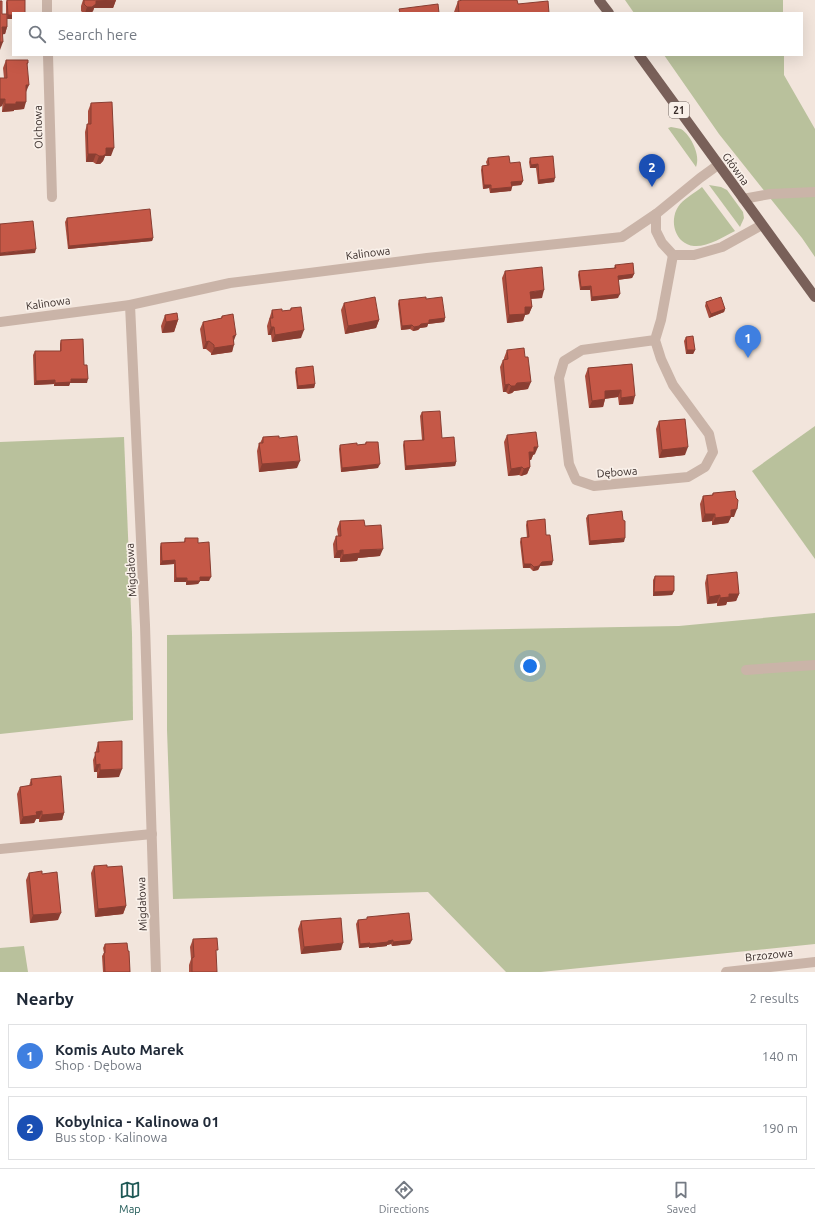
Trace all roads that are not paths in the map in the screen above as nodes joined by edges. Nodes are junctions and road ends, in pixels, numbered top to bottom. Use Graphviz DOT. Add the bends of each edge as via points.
graph roads {
  1 [pos="47,0"];
  2 [pos="599,0"];
  3 [pos="47,12"];
  4 [pos="608,12"];
  5 [pos="48,56"];
  6 [pos="640,56"];
  7 [pos="718,165"];
  8 [pos="815,192"];
  9 [pos="52,197"];
  10 [pos="743,199"];
  11 [pos="656,214"];
  12 [pos="762,225"];
  13 [pos="673,255"];
  14 [pos="815,297"];
  15 [pos="130,305"];
  16 [pos="0,322"];
  17 [pos="655,340"];
  18 [pos="815,665"];
  19 [pos="746,670"];
  20 [pos="152,834"];
  21 [pos="0,849"];
  22 [pos="815,962"];
  23 [pos="156,972"];
  24 [pos="726,972"];
  1 -- 3 [label="street"];
  2 -- 4 [label="main road"];
  5 -- 9 [label="street, Olchowa"];
  6 -- 7 [label="main road, Główna / 21"];
  7 -- 10 [label="main road, Główna / 21"];
  7 -- 11 [label="street, Kalinowa"];
  8 -- 10 [label="street" via="770,194"];
  10 -- 12 [label="main road, Główna / 21"];
  11 -- 13 [label="street" via="656,231 662,243"];
  11 -- 15 [label="street, Kalinowa" via="622,237 230,283"];
  12 -- 13 [label="street" via="722,247 694,255"];
  12 -- 14 [label="main road, Główna / 21"];
  13 -- 17 [label="street"];
  15 -- 16 [label="street, Kalinowa"];
  15 -- 20 [label="street, Migdałowa"];
  17 -- 17 [label="street, Dębowa" via="673,385 710,434 713,452 705,467 688,477 594,486 576,480 569,464 559,378 564,361 582,350"];
  18 -- 19 [label="street"];
  20 -- 21 [label="street"];
  20 -- 23 [label="street, Migdałowa"];
  22 -- 24 [label="street, Brzozowa"];
}
